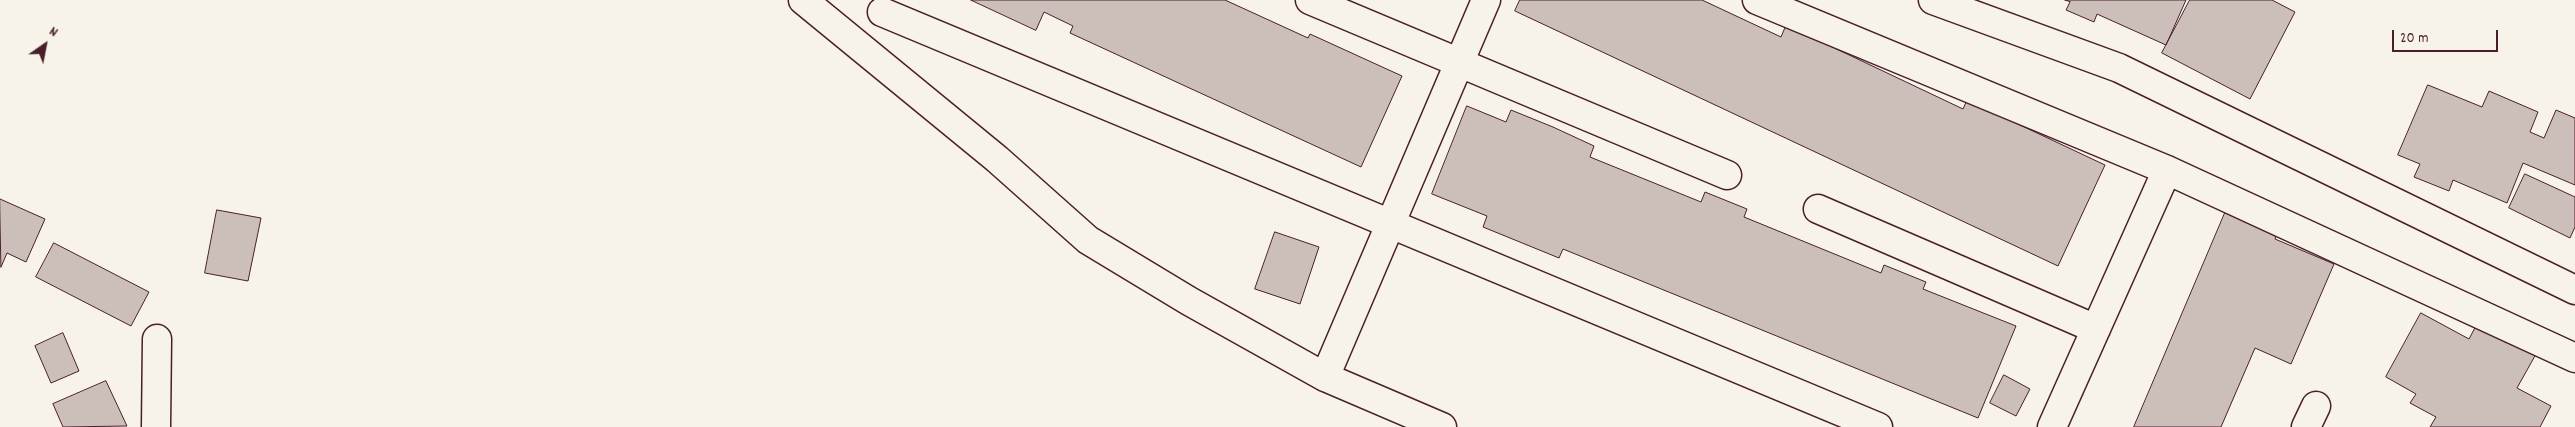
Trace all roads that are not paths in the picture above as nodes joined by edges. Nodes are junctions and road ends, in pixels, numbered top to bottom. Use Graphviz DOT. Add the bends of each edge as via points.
graph roads {
  1 [pos="803,0"];
  2 [pos="1310,0"];
  3 [pos="1486,0"];
  4 [pos="1757,0"];
  5 [pos="1933,0"];
  6 [pos="882,12"];
  7 [pos="1459,64"];
  8 [pos="2167,170"];
  9 [pos="1727,176"];
  10 [pos="1818,210"];
  11 [pos="1391,222"];
  12 [pos="2575,290"];
  13 [pos="2096,329"];
  14 [pos="157,339"];
  15 [pos="2575,358"];
  16 [pos="1325,377"];
  17 [pos="156,427"];
  18 [pos="1442,427"];
  19 [pos="1878,427"];
  20 [pos="2052,427"];
  1 -- 16 [label="street" via="997,159 1088,240"];
  2 -- 7 [label="street"];
  3 -- 7 [label="street"];
  4 -- 8 [label="street"];
  5 -- 12 [label="street" via="2119,68"];
  6 -- 11 [label="street"];
  7 -- 9 [label="street"];
  7 -- 11 [label="street"];
  8 -- 13 [label="street"];
  8 -- 15 [label="street"];
  10 -- 13 [label="street"];
  11 -- 16 [label="street"];
  11 -- 19 [label="street"];
  13 -- 20 [label="street"];
  14 -- 17 [label="street"];
  16 -- 18 [label="street"];
}
